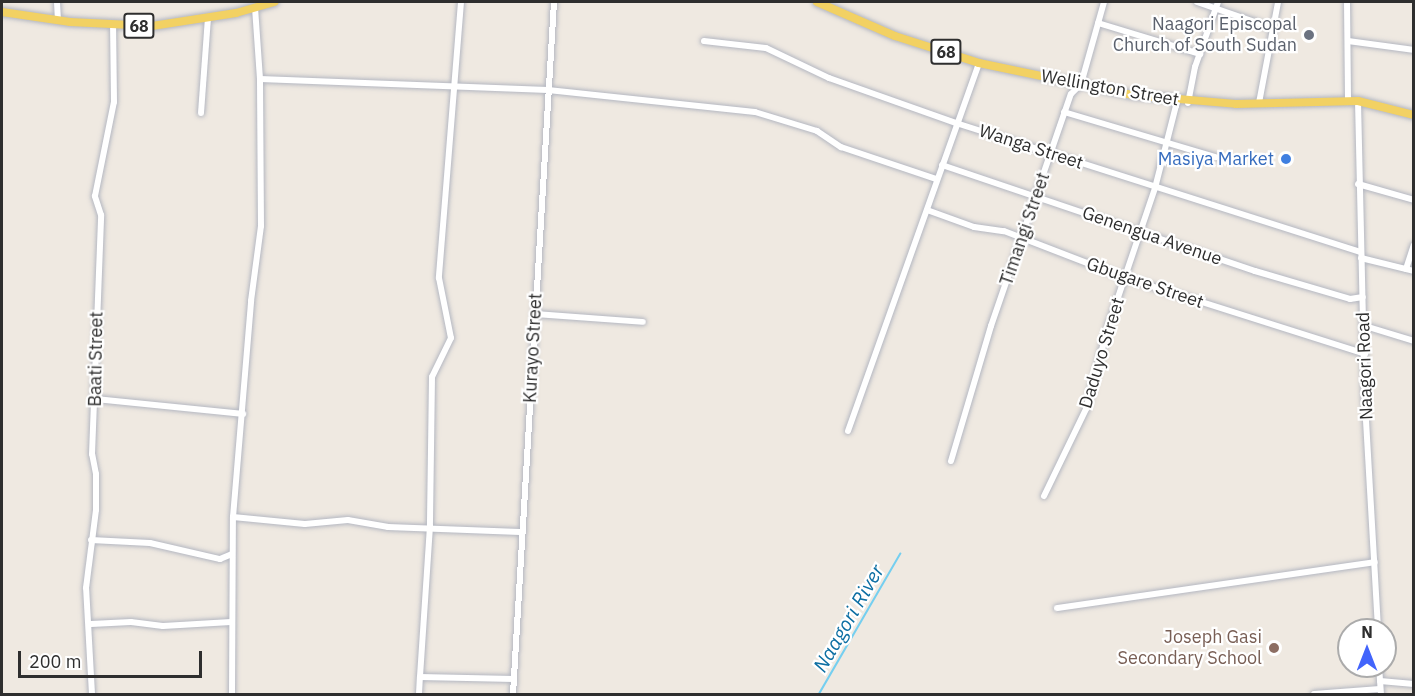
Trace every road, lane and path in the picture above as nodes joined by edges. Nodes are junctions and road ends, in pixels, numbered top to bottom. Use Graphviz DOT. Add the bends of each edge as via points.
graph roads {
  1 [pos="57,2"];
  2 [pos="274,2"];
  3 [pos="461,2"];
  4 [pos="554,2"];
  5 [pos="817,2"];
  6 [pos="1104,2"];
  7 [pos="1197,2"];
  8 [pos="1278,2"];
  9 [pos="1347,2"];
  10 [pos="1217,4"];
  11 [pos="255,7"];
  12 [pos="2,12"];
  13 [pos="208,17"];
  14 [pos="58,20"];
  15 [pos="1098,23"];
  16 [pos="113,25"];
  17 [pos="1272,28"];
  18 [pos="704,41"];
  19 [pos="1348,41"];
  20 [pos="1413,50"];
  21 [pos="1200,54"];
  22 [pos="979,63"];
  23 [pos="260,79"];
  24 [pos="1081,84"];
  25 [pos="458,85"];
  26 [pos="548,90"];
  27 [pos="1348,101"];
  28 [pos="1358,101"];
  29 [pos="1177,102"];
  30 [pos="1188,103"];
  31 [pos="1259,103"];
  32 [pos="1064,112"];
  33 [pos="201,113"];
  34 [pos="1413,115"];
  35 [pos="956,123"];
  36 [pos="1167,142"];
  37 [pos="1052,152"];
  38 [pos="1215,157"];
  39 [pos="942,165"];
  40 [pos="936,179"];
  41 [pos="1358,184"];
  42 [pos="1155,188"];
  43 [pos="1036,196"];
  44 [pos="1413,200"];
  45 [pos="927,210"];
  46 [pos="1142,232"];
  47 [pos="1023,240"];
  48 [pos="1413,245"];
  49 [pos="1361,255"];
  50 [pos="1406,269"];
  51 [pos="1413,272"];
  52 [pos="1126,278"];
  53 [pos="1363,297"];
  54 [pos="534,314"];
  55 [pos="643,322"];
  56 [pos="1365,326"];
  57 [pos="1413,341"];
  58 [pos="1365,354"];
  59 [pos="96,399"];
  60 [pos="243,414"];
  61 [pos="848,431"];
  62 [pos="951,461"];
  63 [pos="1044,496"];
  64 [pos="233,517"];
  65 [pos="429,526"];
  66 [pos="520,532"];
  67 [pos="91,540"];
  68 [pos="232,554"];
  69 [pos="1375,562"];
  70 [pos="1057,609"];
  71 [pos="1377,618"];
  72 [pos="231,622"];
  73 [pos="91,624"];
  74 [pos="420,676"];
  75 [pos="1380,678"];
  76 [pos="514,679"];
  77 [pos="1380,681"];
  78 [pos="1413,683"];
  79 [pos="1381,692"];
  80 [pos="92,694"];
  81 [pos="232,694"];
  82 [pos="419,694"];
  83 [pos="513,694"];
  84 [pos="1314,694"];
  1 -- 14 [label="street"];
  2 -- 11 [label="main road, 68"];
  3 -- 25 [label="street"];
  4 -- 26 [label="street, Kurayo Street"];
  5 -- 22 [label="main road, Wellington Street / 68" via="895,36"];
  6 -- 15 [label="street, Timangi Street"];
  7 -- 10 [label="street"];
  8 -- 17 [label="street"];
  9 -- 19 [label="street"];
  10 -- 17 [label="street"];
  10 -- 21 [label="street"];
  11 -- 13 [label="main road, 68"];
  11 -- 23 [label="street"];
  12 -- 14 [label="main road, 68"];
  13 -- 16 [label="main road, 68" via="152,26"];
  13 -- 33 [label="street"];
  14 -- 16 [label="main road, 68"];
  15 -- 21 [label="street"];
  15 -- 24 [label="street, Timangi Street"];
  16 -- 59 [label="street, Baati Street" via="114,102 95,196 101,215"];
  17 -- 31 [label="street"];
  18 -- 35 [label="street, Wanga Street" via="766,48 829,78"];
  19 -- 20 [label="street"];
  19 -- 27 [label="street"];
  21 -- 30 [label="street"];
  22 -- 24 [label="main road, Wellington Street / 68"];
  22 -- 35 [label="street"];
  23 -- 25 [label="street"];
  23 -- 60 [label="street" via="261,226 250,301"];
  24 -- 29 [label="main road, Wellington Street / 68"];
  24 -- 32 [label="street, Timangi Street" via="1071,94"];
  25 -- 26 [label="street"];
  25 -- 65 [label="street" via="439,278 451,338 432,377"];
  26 -- 40 [label="street" via="754,112 817,131 841,147"];
  26 -- 54 [label="street, Kurayo Street"];
  27 -- 28 [label="main road, Wellington Street / 68"];
  27 -- 31 [label="main road, Wellington Street / 68"];
  28 -- 34 [label="main road, Wellington Street / 68"];
  28 -- 41 [label="street, Naagori Road"];
  29 -- 30 [label="main road, Wellington Street / 68"];
  29 -- 36 [label="street, Daduyo Street"];
  30 -- 31 [label="main road, Wellington Street / 68"];
  32 -- 36 [label="street"];
  32 -- 37 [label="street, Timangi Street"];
  35 -- 37 [label="street, Wanga Street"];
  35 -- 39 [label="street"];
  36 -- 38 [label="street"];
  36 -- 42 [label="street, Daduyo Street"];
  37 -- 42 [label="street, Wanga Street"];
  37 -- 43 [label="street, Timangi Street"];
  39 -- 40 [label="street"];
  39 -- 43 [label="street, Genengua Avenue"];
  40 -- 45 [label="street"];
  41 -- 44 [label="street"];
  41 -- 49 [label="street, Naagori Road"];
  42 -- 46 [label="street, Daduyo Street"];
  42 -- 49 [label="street, Wanga Street"];
  43 -- 46 [label="street, Genengua Avenue"];
  43 -- 47 [label="street, Timangi Street"];
  45 -- 47 [label="street, Gbugare Street"];
  45 -- 61 [label="street"];
  46 -- 52 [label="street, Daduyo Street"];
  46 -- 53 [label="street, Genengua Avenue" via="1339,296"];
  47 -- 52 [label="street, Gbugare Street"];
  47 -- 62 [label="street, Timangi Street" via="987,336"];
  48 -- 50 [label="street"];
  49 -- 50 [label="street, Wanga Street"];
  49 -- 53 [label="street, Naagori Road"];
  50 -- 51 [label="street, Wanga Street"];
  52 -- 58 [label="street, Gbugare Street"];
  52 -- 63 [label="street, Daduyo Street" via="1086,410"];
  53 -- 56 [label="street, Naagori Road"];
  54 -- 55 [label="street"];
  54 -- 66 [label="street, Kurayo Street"];
  56 -- 57 [label="street"];
  56 -- 58 [label="street, Naagori Road"];
  58 -- 69 [label="street, Naagori Road"];
  59 -- 60 [label="street"];
  59 -- 67 [label="street, Baati Street" via="92,454 96,510"];
  60 -- 64 [label="street"];
  64 -- 65 [label="street" via="305,524 348,520 388,527"];
  64 -- 68 [label="street"];
  65 -- 66 [label="street"];
  65 -- 74 [label="street"];
  66 -- 76 [label="street, Kurayo Street"];
  67 -- 68 [label="street" via="150,543 220,559"];
  67 -- 73 [label="street, Baati Street" via="86,588"];
  68 -- 72 [label="street"];
  69 -- 70 [label="street"];
  69 -- 71 [label="street, Naagori Road"];
  72 -- 73 [label="street" via="163,626 131,622"];
  72 -- 81 [label="street"];
  73 -- 80 [label="street, Baati Street"];
  74 -- 76 [label="street"];
  74 -- 82 [label="street"];
  75 -- 77 [label="street"];
  76 -- 83 [label="street, Kurayo Street"];
  77 -- 78 [label="street"];
  77 -- 79 [label="street"];
  79 -- 84 [label="street"];
}
